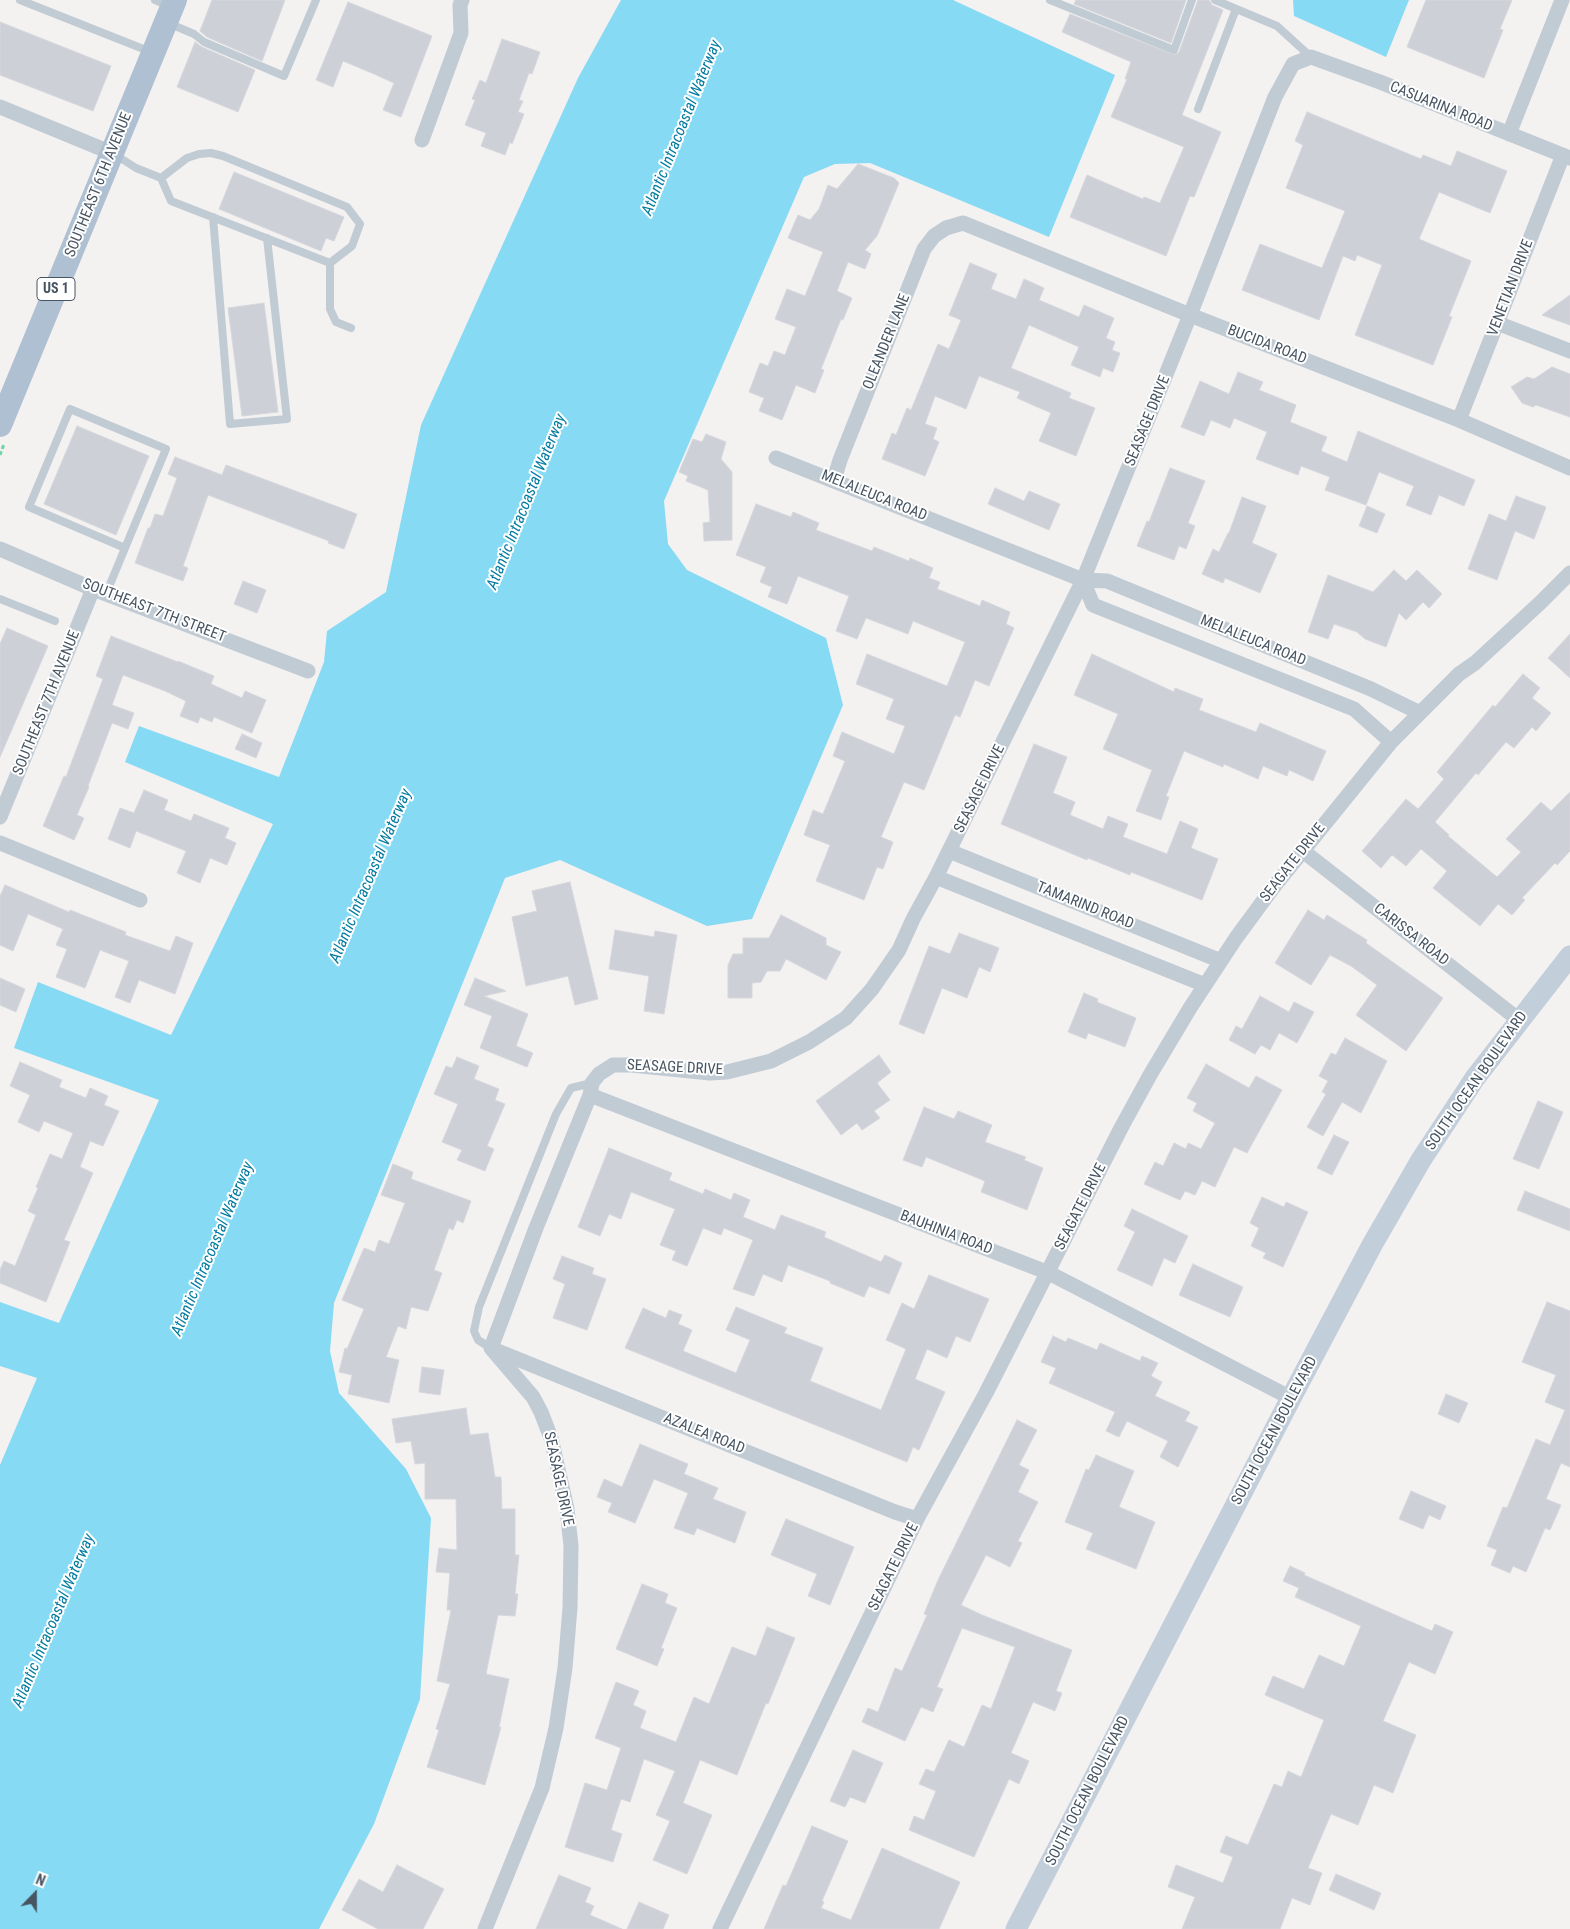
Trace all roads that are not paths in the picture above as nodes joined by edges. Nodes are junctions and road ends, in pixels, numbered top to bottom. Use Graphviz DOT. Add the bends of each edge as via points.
graph roads {
  1 [pos="20,0"];
  2 [pos="316,0"];
  3 [pos="1050,0"];
  4 [pos="1192,0"];
  5 [pos="1216,0"];
  6 [pos="1562,0"];
  7 [pos="456,2"];
  8 [pos="167,7"];
  9 [pos="1236,9"];
  10 [pos="153,52"];
  11 [pos="1312,58"];
  12 [pos="0,108"];
  13 [pos="1198,109"];
  14 [pos="1509,134"];
  15 [pos="422,140"];
  16 [pos="112,153"];
  17 [pos="1566,157"];
  18 [pos="161,178"];
  19 [pos="213,217"];
  20 [pos="963,223"];
  21 [pos="266,238"];
  22 [pos="330,263"];
  23 [pos="1190,315"];
  24 [pos="1497,323"];
  25 [pos="351,328"];
  26 [pos="1570,351"];
  27 [pos="1459,420"];
  28 [pos="0,425"];
  29 [pos="776,458"];
  30 [pos="1570,468"];
  31 [pos="834,480"];
  32 [pos="125,548"];
  33 [pos="0,549"];
  34 [pos="1570,573"];
  35 [pos="1083,580"];
  36 [pos="100,591"];
  37 [pos="0,599"];
  38 [pos="55,621"];
  39 [pos="308,671"];
  40 [pos="1420,713"];
  41 [pos="1391,742"];
  42 [pos="0,817"];
  43 [pos="0,843"];
  44 [pos="949,851"];
  45 [pos="1303,851"];
  46 [pos="936,877"];
  47 [pos="140,900"];
  48 [pos="1570,956"];
  49 [pos="1221,961"];
  50 [pos="1205,985"];
  51 [pos="1519,1020"];
  52 [pos="591,1089"];
  53 [pos="1049,1273"];
  54 [pos="491,1348"];
  55 [pos="1291,1398"];
  56 [pos="917,1519"];
  57 [pos="485,1929"];
  58 [pos="720,1929"];
  59 [pos="1016,1929"];
  1 -- 10 [label="lane"];
  2 -- 8 [label="lane" via="284,76 204,42"];
  3 -- 4 [label="lane" via="1174,50"];
  5 -- 9 [label="lane"];
  6 -- 14 [label="street"];
  7 -- 15 [label="street" via="461,33"];
  8 -- 10 [label="main road, SOUTHEAST 6TH AVENUE / US 1"];
  9 -- 11 [label="lane" via="1277,26"];
  9 -- 13 [label="lane"];
  10 -- 16 [label="main road, SOUTHEAST 6TH AVENUE / US 1"];
  11 -- 14 [label="street, CASUARINA ROAD"];
  11 -- 23 [label="street, SEASAGE DRIVE" via="1293,64 1275,97"];
  12 -- 16 [label="street"];
  14 -- 17 [label="street, CASUARINA ROAD"];
  16 -- 18 [label="lane"];
  16 -- 28 [label="main road, SOUTHEAST 6TH AVENUE / US 1"];
  17 -- 24 [label="street, VENETIAN DRIVE"];
  18 -- 19 [label="lane" via="171,201"];
  18 -- 22 [label="lane" via="187,158 211,153 347,207 360,224 352,246"];
  19 -- 21 [label="lane"];
  19 -- 21 [label="lane" via="230,424 287,419"];
  20 -- 23 [label="street, BUCIDA ROAD"];
  20 -- 31 [label="street, OLEANDER LANE" via="946,228 924,249"];
  21 -- 22 [label="lane"];
  22 -- 25 [label="lane" via="330,310 336,322"];
  23 -- 27 [label="street, BUCIDA ROAD"];
  23 -- 35 [label="street, SEASAGE DRIVE"];
  24 -- 26 [label="street"];
  24 -- 27 [label="street, VENETIAN DRIVE"];
  27 -- 30 [label="street, BUCIDA ROAD"];
  29 -- 31 [label="street, MELALEUCA ROAD"];
  31 -- 35 [label="street, MELALEUCA ROAD"];
  32 -- 32 [label="lane" via="166,449 70,409 29,507"];
  32 -- 36 [label="lane"];
  33 -- 36 [label="street, SOUTHEAST 7TH STREET"];
  34 -- 40 [label="street, SEAGATE DRIVE"];
  35 -- 40 [label="street, MELALEUCA ROAD" via="1107,581 1371,689"];
  35 -- 41 [label="street, MELALEUCA ROAD" via="1093,605 1354,709"];
  35 -- 44 [label="street, SEASAGE DRIVE"];
  36 -- 39 [label="street, SOUTHEAST 7TH STREET"];
  36 -- 42 [label="street, SOUTHEAST 7TH AVENUE"];
  37 -- 38 [label="lane"];
  40 -- 41 [label="street, SEAGATE DRIVE"];
  41 -- 45 [label="street, SEAGATE DRIVE"];
  43 -- 47 [label="street"];
  44 -- 46 [label="street, SEASAGE DRIVE"];
  44 -- 49 [label="street, TAMARIND ROAD"];
  45 -- 49 [label="street, SEAGATE DRIVE"];
  45 -- 51 [label="street, CARISSA ROAD"];
  46 -- 50 [label="street, TAMARIND ROAD"];
  46 -- 52 [label="street, SEASAGE DRIVE" via="899,950 872,989 846,1018 809,1042 771,1061 727,1072 613,1066 599,1074"];
  48 -- 51 [label="main road, SOUTH OCEAN BOULEVARD"];
  49 -- 50 [label="street, SEAGATE DRIVE"];
  50 -- 53 [label="street, SEAGATE DRIVE" via="1150,1075"];
  51 -- 55 [label="main road, SOUTH OCEAN BOULEVARD" via="1454,1108 1421,1160"];
  52 -- 53 [label="street, BAUHINIA ROAD"];
  52 -- 54 [label="street, SEASAGE DRIVE"];
  52 -- 54 [label="lane" via="571,1088 556,1114 479,1307 474,1331 478,1340"];
  53 -- 55 [label="street, BAUHINIA ROAD"];
  53 -- 56 [label="street, SEAGATE DRIVE"];
  54 -- 56 [label="street, AZALEA ROAD"];
  54 -- 57 [label="street, SEASAGE DRIVE" via="533,1397 541,1412 551,1438 567,1509 571,1546 566,1660 556,1728 542,1788"];
  55 -- 59 [label="main road, SOUTH OCEAN BOULEVARD"];
  56 -- 58 [label="street, SEAGATE DRIVE"];
}
